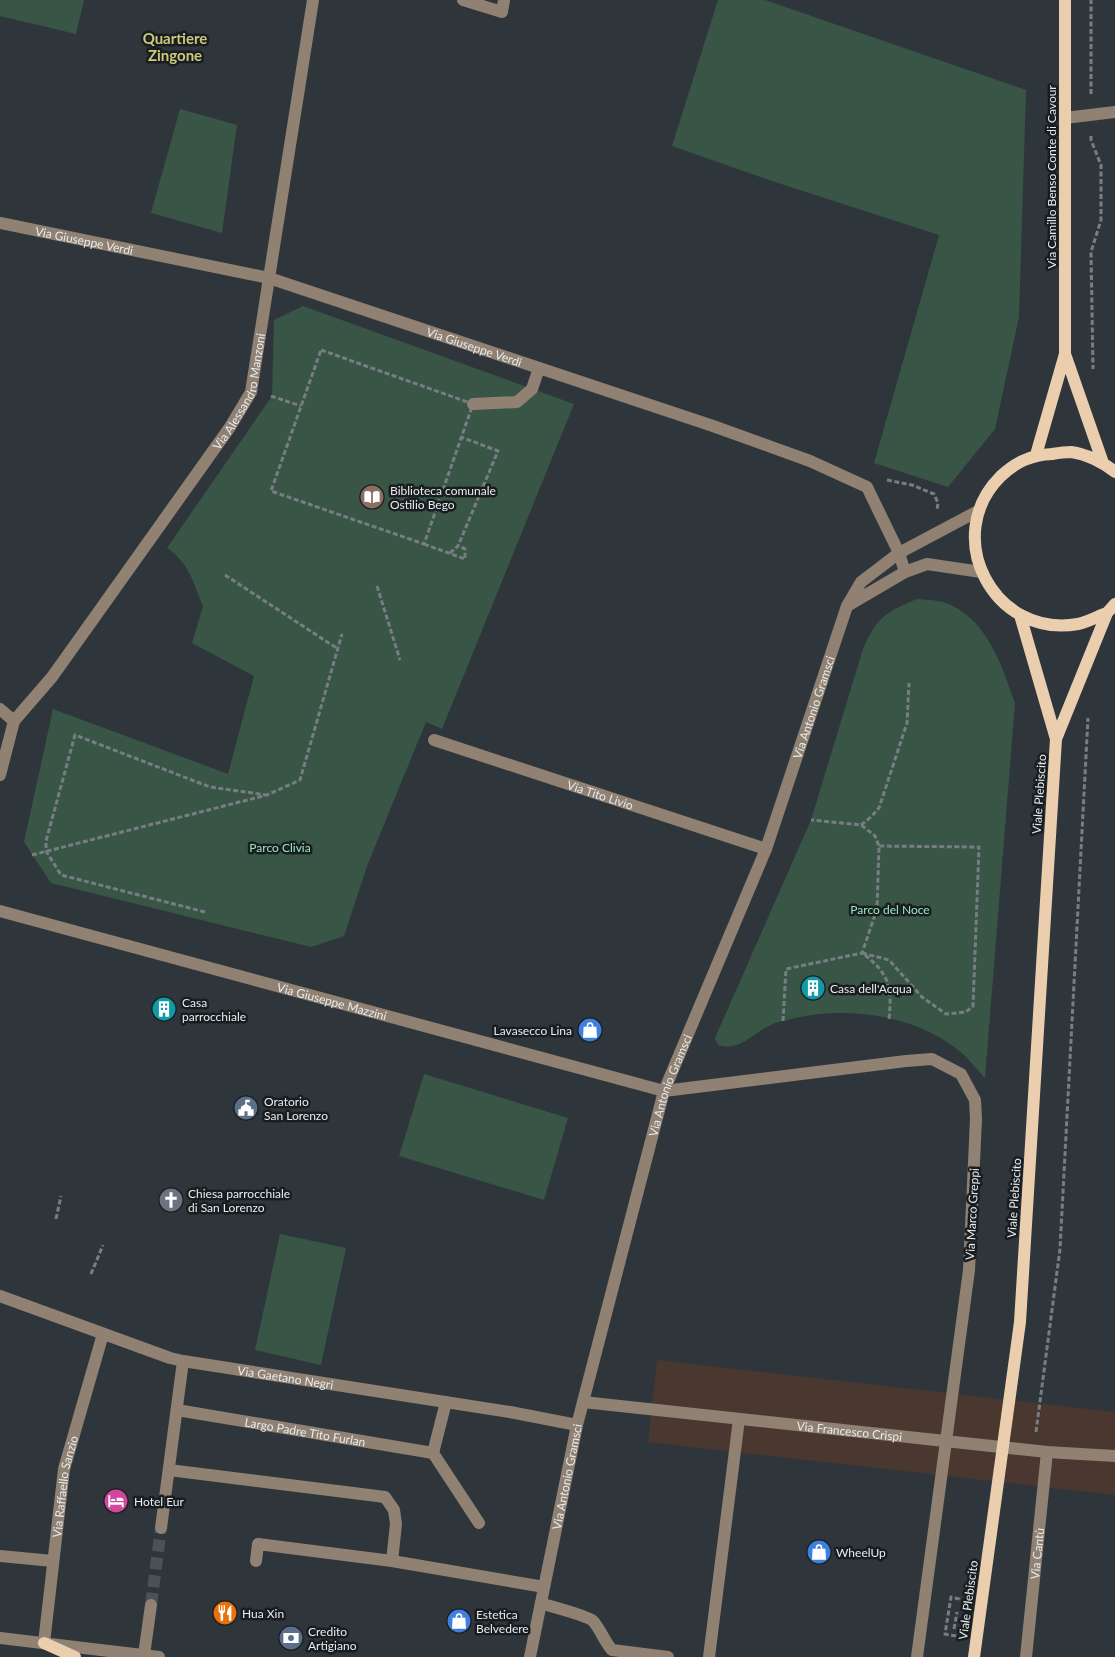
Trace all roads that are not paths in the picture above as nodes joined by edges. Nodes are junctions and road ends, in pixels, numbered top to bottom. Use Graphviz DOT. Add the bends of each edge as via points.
graph roads {
  1 [pos="313,0"];
  2 [pos="464,0"];
  3 [pos="504,0"];
  4 [pos="1065,0"];
  5 [pos="1115,112"];
  6 [pos="1065,118"];
  7 [pos="0,223"];
  8 [pos="270,278"];
  9 [pos="1065,354"];
  10 [pos="539,368"];
  11 [pos="473,404"];
  12 [pos="1036,455"];
  13 [pos="1103,463"];
  14 [pos="1115,472"];
  15 [pos="978,511"];
  16 [pos="899,553"];
  17 [pos="906,572"];
  18 [pos="980,572"];
  19 [pos="847,606"];
  20 [pos="1111,609"];
  21 [pos="1020,616"];
  22 [pos="0,709"];
  23 [pos="14,721"];
  24 [pos="1056,739"];
  25 [pos="434,740"];
  26 [pos="0,775"];
  27 [pos="766,849"];
  28 [pos="0,911"];
  29 [pos="664,1091"];
  30 [pos="0,1296"];
  31 [pos="102,1334"];
  32 [pos="183,1361"];
  33 [pos="446,1402"];
  34 [pos="583,1402"];
  35 [pos="177,1410"];
  36 [pos="739,1419"];
  37 [pos="577,1425"];
  38 [pos="946,1441"];
  39 [pos="1048,1452"];
  40 [pos="433,1453"];
  41 [pos="1115,1456"];
  42 [pos="169,1470"];
  43 [pos="479,1523"];
  44 [pos="161,1528"];
  45 [pos="0,1556"];
  46 [pos="53,1561"];
  47 [pos="256,1561"];
  48 [pos="392,1562"];
  49 [pos="544,1587"];
  50 [pos="541,1603"];
  51 [pos="151,1605"];
  52 [pos="0,1638"];
  53 [pos="44,1643"];
  54 [pos="144,1655"];
  55 [pos="75,1657"];
  56 [pos="159,1657"];
  57 [pos="530,1657"];
  58 [pos="668,1657"];
  59 [pos="709,1657"];
  60 [pos="917,1657"];
  61 [pos="974,1657"];
  62 [pos="1026,1657"];
  1 -- 8 [label="street, Via Alessandro Manzoni"];
  2 -- 3 [label="street" via="502,12"];
  4 -- 6 [label="main road, Via Camillo Benso Conte di Cavour"];
  5 -- 6 [label="street"];
  6 -- 9 [label="main road, Via Camillo Benso Conte di Cavour"];
  7 -- 8 [label="street, Via Giuseppe Verdi"];
  8 -- 10 [label="street, Via Giuseppe Verdi"];
  8 -- 23 [label="street, Via Alessandro Manzoni" via="251,392 230,427 52,677"];
  9 -- 12 [label="main road, Via Camillo Benso Conte di Cavour"];
  9 -- 13 [label="main road, Via Camillo Benso Conte di Cavour"];
  10 -- 11 [label="street" via="532,389 517,402"];
  10 -- 16 [label="street, Via Giuseppe Verdi" via="713,426 867,487"];
  12 -- 13 [label="main road" via="1070,452"];
  12 -- 15 [label="main road" via="1011,467 991,487"];
  13 -- 14 [label="main road"];
  15 -- 16 [label="street, Via Antonio Gramsci"];
  15 -- 18 [label="main road" via="974,542"];
  16 -- 17 [label="street"];
  16 -- 19 [label="street, Via Antonio Gramsci" via="861,582"];
  17 -- 18 [label="street" via="927,564"];
  17 -- 19 [label="street"];
  18 -- 21 [label="main road" via="997,598"];
  19 -- 27 [label="street, Via Antonio Gramsci"];
  20 -- 21 [label="main road" via="1079,624 1049,625"];
  20 -- 24 [label="main road"];
  21 -- 24 [label="main road"];
  22 -- 23 [label="street"];
  23 -- 26 [label="street"];
  24 -- 61 [label="main road, Viale Plebiscito" via="1020,1322"];
  25 -- 27 [label="street, Via Tito Livio"];
  27 -- 29 [label="street, Via Antonio Gramsci"];
  28 -- 29 [label="street, Via Giuseppe Mazzini"];
  29 -- 34 [label="street, Via Antonio Gramsci"];
  29 -- 38 [label="street, Via Marco Greppi" via="932,1059 961,1074 975,1100 976,1120 969,1270"];
  30 -- 31 [label="street, Via Gaetano Negri"];
  31 -- 32 [label="street, Via Gaetano Negri"];
  31 -- 46 [label="street, Via Raffaello Sanzio" via="64,1469"];
  32 -- 33 [label="street, Via Gaetano Negri"];
  32 -- 35 [label="street"];
  33 -- 37 [label="street, Via Gaetano Negri"];
  33 -- 40 [label="street"];
  34 -- 36 [label="street, Via Francesco Crispi"];
  34 -- 37 [label="street, Via Antonio Gramsci"];
  35 -- 40 [label="street, Largo Padre Tito Furlan"];
  35 -- 42 [label="street"];
  36 -- 38 [label="street, Via Francesco Crispi"];
  36 -- 59 [label="street"];
  37 -- 49 [label="street, Via Antonio Gramsci"];
  38 -- 39 [label="street, Via Francesco Crispi"];
  38 -- 60 [label="street, Via Marco Greppi"];
  39 -- 41 [label="street, Via Francesco Crispi"];
  39 -- 62 [label="street, Via Cantù"];
  40 -- 43 [label="street"];
  42 -- 44 [label="street"];
  42 -- 48 [label="street" via="385,1497 394,1510 396,1524"];
  45 -- 46 [label="street"];
  46 -- 53 [label="street, Via Raffaello Sanzio"];
  47 -- 48 [label="street" via="258,1544"];
  48 -- 49 [label="street"];
  49 -- 50 [label="street, Via Antonio Gramsci"];
  50 -- 57 [label="street, Via Antonio Gramsci"];
  50 -- 58 [label="street" via="590,1619 612,1650"];
  51 -- 54 [label="street"];
  52 -- 53 [label="street"];
  53 -- 54 [label="street"];
  53 -- 55 [label="main road"];
  54 -- 56 [label="street"];
}
